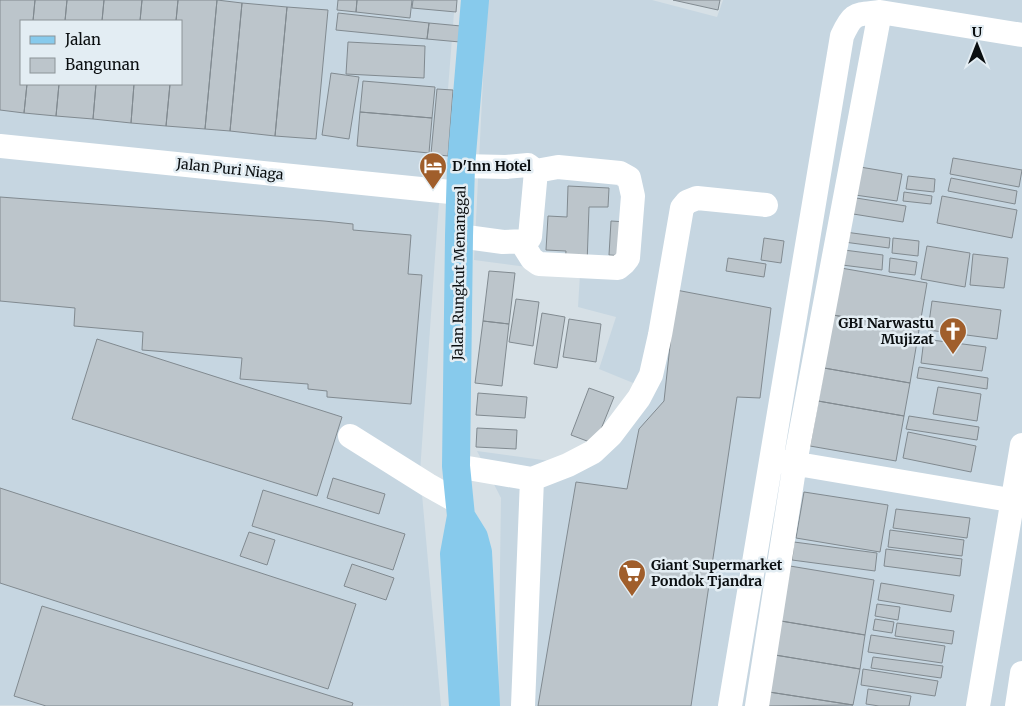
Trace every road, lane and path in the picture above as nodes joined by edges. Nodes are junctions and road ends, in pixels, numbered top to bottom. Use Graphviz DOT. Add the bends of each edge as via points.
graph roads {
  1 [pos="475,0"];
  2 [pos="880,12"];
  3 [pos="1022,35"];
  4 [pos="0,146"];
  5 [pos="461,166"];
  6 [pos="536,171"];
  7 [pos="460,193"];
  8 [pos="766,205"];
  9 [pos="459,236"];
  10 [pos="512,242"];
  11 [pos="350,436"];
  12 [pos="1022,445"];
  13 [pos="771,459"];
  14 [pos="795,463"];
  15 [pos="456,466"];
  16 [pos="532,479"];
  17 [pos="1017,501"];
  18 [pos="461,510"];
  19 [pos="1022,673"];
  20 [pos="731,699"];
  21 [pos="758,701"];
  22 [pos="463,706"];
  23 [pos="486,706"];
  24 [pos="523,706"];
  25 [pos="978,706"];
  26 [pos="1017,706"];
  1 -- 5 [label="main road, Jalan Rungkut Menanggal"];
  2 -- 3 [label="lane"];
  2 -- 13 [label="lane" via="856,15 842,36"];
  2 -- 14 [label="lane"];
  4 -- 7 [label="lane, Jalan Puri Niaga"];
  5 -- 6 [label="lane" via="528,165"];
  5 -- 7 [label="main road, Jalan Rungkut Menanggal"];
  6 -- 10 [label="lane" via="530,237 527,241"];
  6 -- 10 [label="lane" via="558,167 620,173 629,178 633,196 628,258 618,268 539,264"];
  7 -- 9 [label="main road, Jalan Rungkut Menanggal"];
  8 -- 16 [label="lane" via="697,198 687,202 682,208 651,375 639,398 593,452"];
  9 -- 10 [label="lane"];
  9 -- 15 [label="main road, Jalan Rungkut Menanggal"];
  11 -- 18 [label="lane"];
  12 -- 17 [label="lane"];
  13 -- 14 [label="lane"];
  13 -- 20 [label="lane"];
  14 -- 17 [label="lane"];
  14 -- 21 [label="lane"];
  15 -- 16 [label="lane"];
  15 -- 18 [label="main road, Jalan Rungkut Menanggal"];
  16 -- 24 [label="lane"];
  17 -- 25 [label="lane"];
  18 -- 22 [label="main road, Jalan Rungkut Menanggal" via="454,554"];
  18 -- 23 [label="main road, Jalan Rungkut Menanggal" via="478,552"];
  19 -- 26 [label="lane"];
  20 -- 21 [label="lane"];
}
